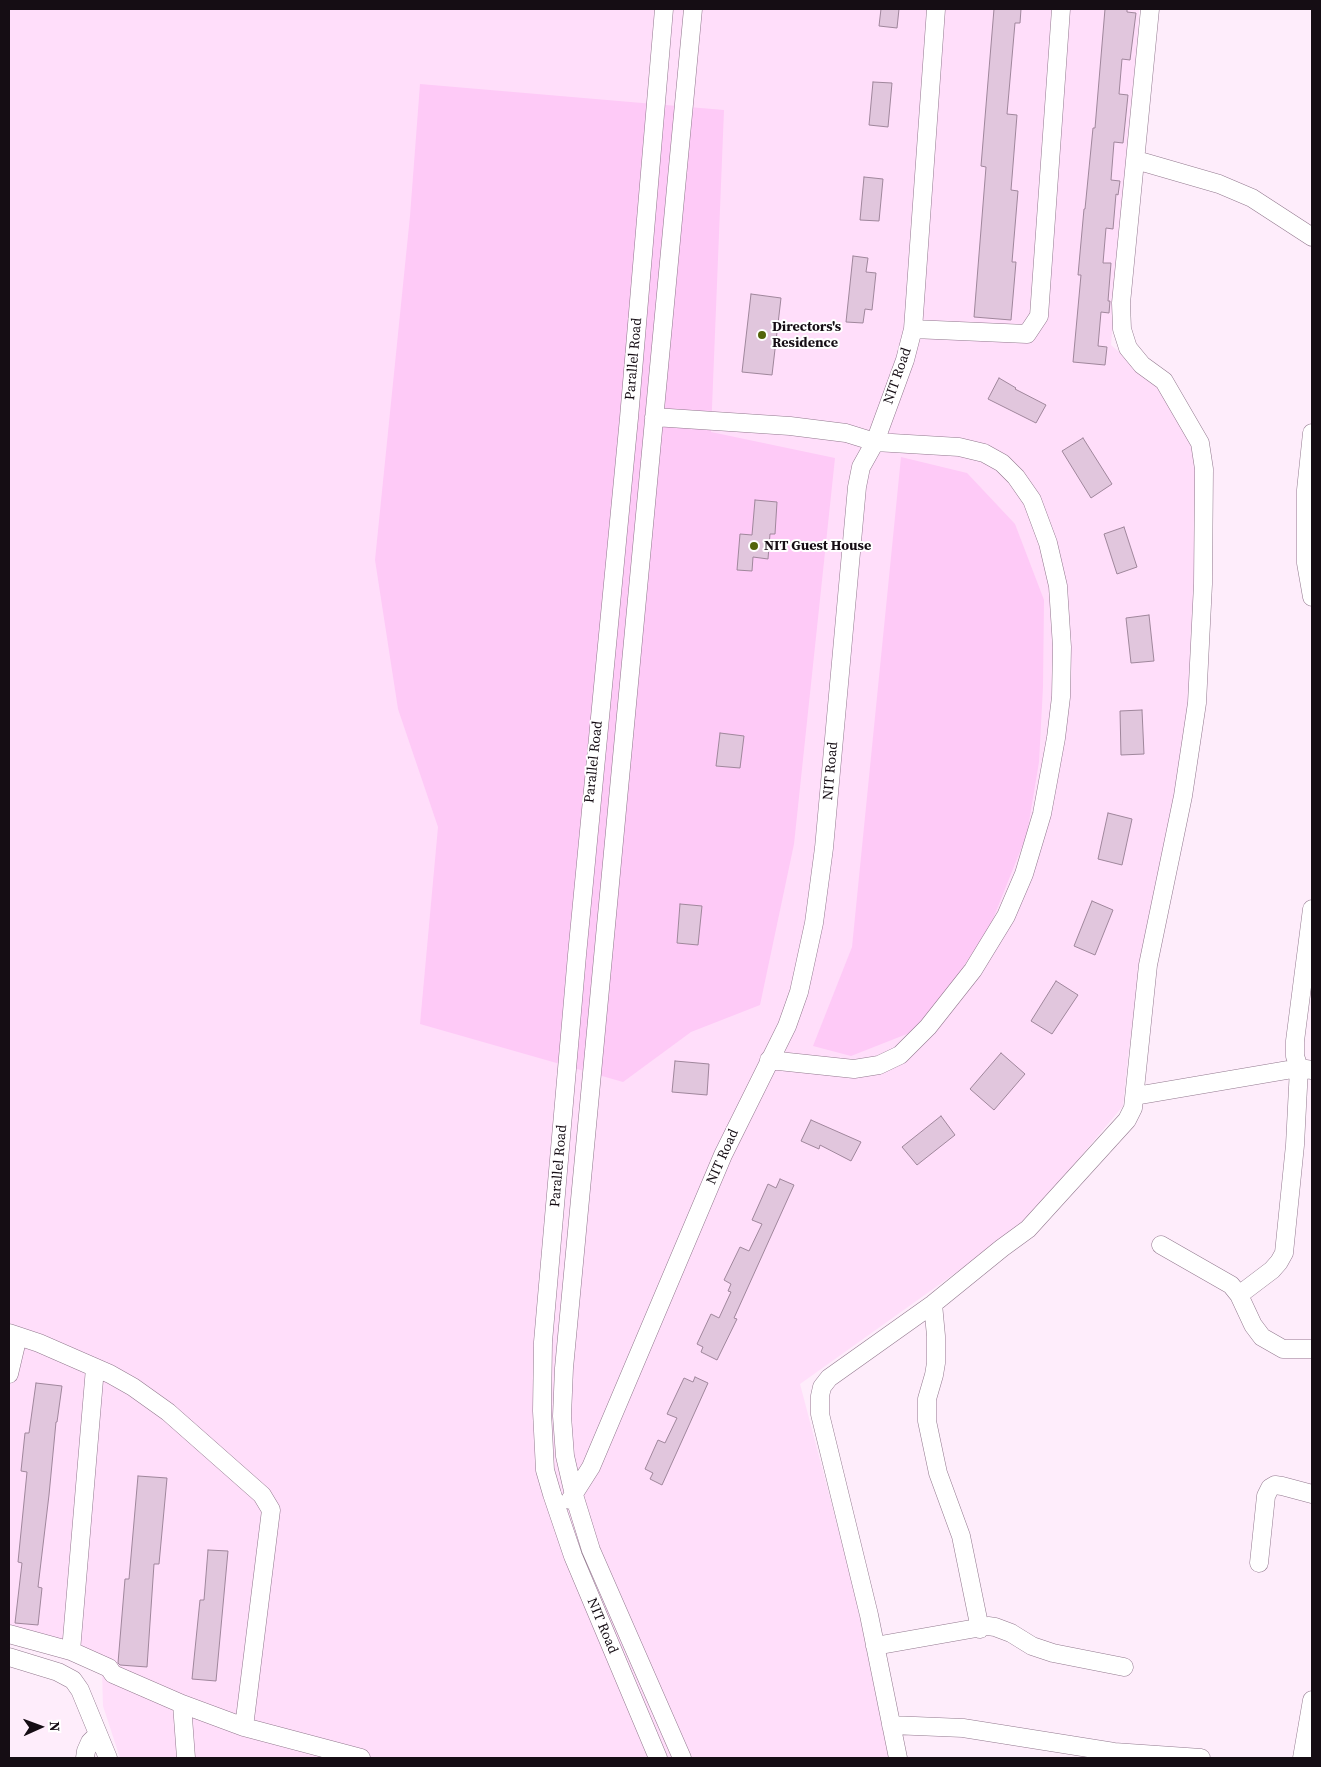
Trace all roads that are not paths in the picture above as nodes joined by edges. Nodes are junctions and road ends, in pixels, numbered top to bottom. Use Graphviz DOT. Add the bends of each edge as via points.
graph roads {
  1 [pos="693,9"];
  2 [pos="936,9"];
  3 [pos="1061,9"];
  4 [pos="1150,9"];
  5 [pos="660,13"];
  6 [pos="1136,160"];
  7 [pos="1312,237"];
  8 [pos="912,329"];
  9 [pos="654,417"];
  10 [pos="1312,433"];
  11 [pos="875,442"];
  12 [pos="1312,597"];
  13 [pos="1312,908"];
  14 [pos="769,1060"];
  15 [pos="1306,1069"];
  16 [pos="1134,1096"];
  17 [pos="1161,1245"];
  18 [pos="1239,1295"];
  19 [pos="933,1304"];
  20 [pos="13,1335"];
  21 [pos="1312,1349"];
  22 [pos="96,1368"];
  23 [pos="9,1374"];
  24 [pos="1312,1494"];
  25 [pos="574,1495"];
  26 [pos="559,1515"];
  27 [pos="1259,1562"];
  28 [pos="980,1629"];
  29 [pos="9,1634"];
  30 [pos="875,1646"];
  31 [pos="71,1651"];
  32 [pos="9,1656"];
  33 [pos="1124,1667"];
  34 [pos="1312,1700"];
  35 [pos="182,1704"];
  36 [pos="891,1725"];
  37 [pos="244,1727"];
  38 [pos="98,1734"];
  39 [pos="85,1758"];
  40 [pos="108,1758"];
  41 [pos="186,1758"];
  42 [pos="361,1758"];
  43 [pos="658,1758"];
  44 [pos="682,1758"];
  45 [pos="898,1758"];
  46 [pos="1201,1758"];
  47 [pos="1302,1758"];
  1 -- 9 [label="street, Parallel Road"];
  2 -- 8 [label="street, NIT Road"];
  3 -- 8 [label="street" via="1039,316 1027,334"];
  4 -- 6 [label="street"];
  5 -- 26 [label="street, Parallel Road" via="628,427 591,797 543,1342 545,1470"];
  6 -- 7 [label="street" via="1219,184 1252,198"];
  6 -- 16 [label="street" via="1121,303 1122,329 1128,348 1142,365 1164,381 1200,442 1204,469 1204,584 1197,703 1184,796 1148,965"];
  8 -- 11 [label="street, NIT Road" via="905,360"];
  9 -- 11 [label="street" via="790,426 846,433"];
  9 -- 25 [label="street, Parallel Road" via="564,1368 562,1416 565,1456"];
  10 -- 12 [label="street" via="1306,490 1306,563"];
  11 -- 14 [label="street, NIT Road" via="861,467 857,488 824,848 814,923 799,992 787,1026"];
  11 -- 14 [label="street" via="959,447 984,453 1002,463 1032,500 1048,543 1058,586 1062,647 1056,738 1042,814 1024,874 1006,916 974,970 928,1027 900,1055 878,1065 854,1069"];
  13 -- 15 [label="street" via="1295,1040 1295,1056"];
  14 -- 25 [label="street, NIT Road" via="723,1155 591,1467"];
  15 -- 16 [label="street"];
  15 -- 18 [label="street" via="1284,1253 1272,1270"];
  16 -- 19 [label="street" via="1127,1120 1034,1224"];
  17 -- 18 [label="street" via="1231,1285"];
  18 -- 21 [label="street" via="1262,1337 1283,1349"];
  19 -- 28 [label="street" via="936,1363 927,1399 927,1421 938,1473 961,1536"];
  19 -- 30 [label="street" via="829,1378 820,1396 820,1414"];
  20 -- 22 [label="street"];
  20 -- 23 [label="street"];
  22 -- 31 [label="street"];
  22 -- 37 [label="street" via="133,1387 168,1412 262,1495 271,1510"];
  24 -- 27 [label="street" via="1282,1486 1270,1488 1266,1496"];
  25 -- 26 [label="street, NIT Road"];
  25 -- 44 [label="street, NIT Road" via="591,1550"];
  26 -- 43 [label="street, NIT Road" via="573,1556"];
  28 -- 30 [label="street"];
  28 -- 33 [label="street" via="995,1627 1053,1653"];
  29 -- 31 [label="street"];
  30 -- 36 [label="street"];
  31 -- 35 [label="street" via="109,1668 113,1674"];
  32 -- 38 [label="street" via="73,1680"];
  34 -- 47 [label="street"];
  35 -- 37 [label="street"];
  35 -- 41 [label="street"];
  36 -- 45 [label="street"];
  36 -- 46 [label="street" via="963,1728 1114,1752"];
  37 -- 42 [label="street"];
  38 -- 39 [label="street" via="90,1742"];
  38 -- 40 [label="street"];
}
